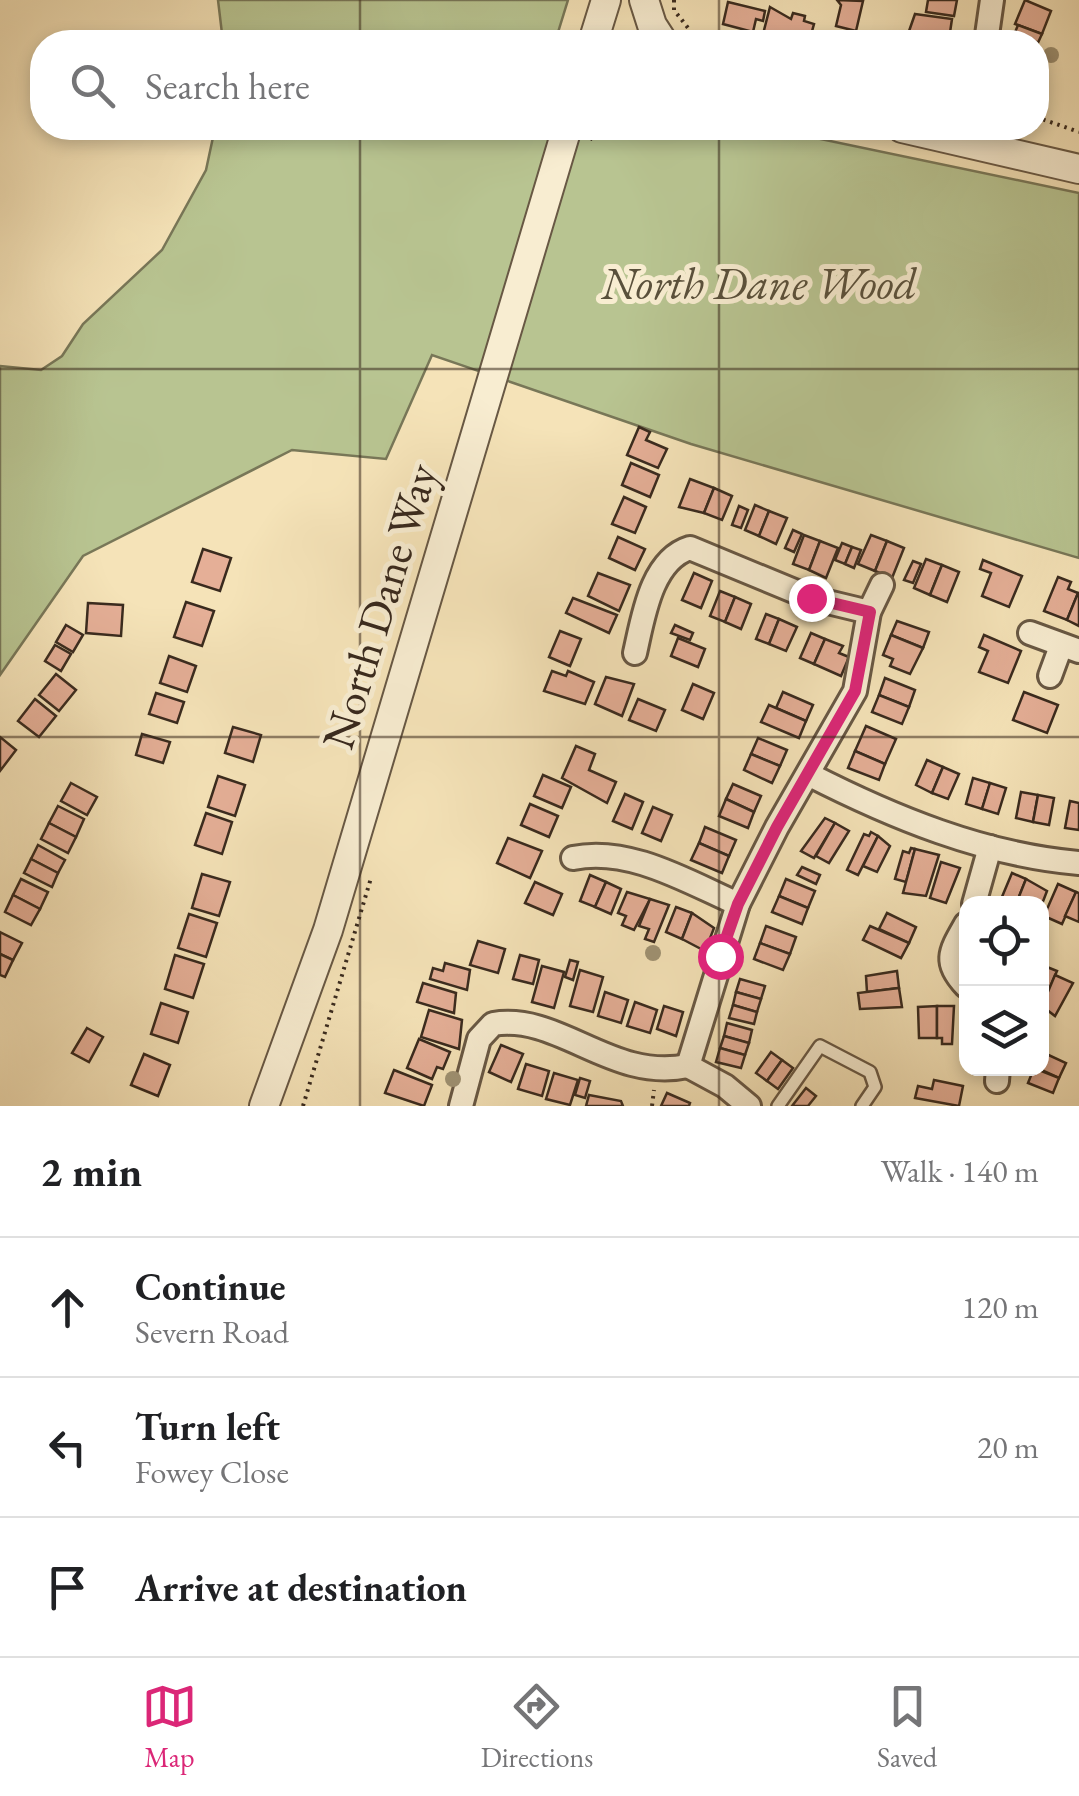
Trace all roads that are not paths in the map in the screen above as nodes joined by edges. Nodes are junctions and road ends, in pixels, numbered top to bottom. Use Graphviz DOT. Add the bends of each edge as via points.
graph roads {
  1 [pos="606,0"];
  2 [pos="644,0"];
  3 [pos="992,0"];
  4 [pos="599,30"];
  5 [pos="656,30"];
  6 [pos="988,30"];
  7 [pos="563,140"];
  8 [pos="986,140"];
  9 [pos="1079,169"];
  10 [pos="882,585"];
  11 [pos="870,612"];
  12 [pos="1030,633"];
  13 [pos="1070,649"];
  14 [pos="635,653"];
  15 [pos="1050,676"];
  16 [pos="808,774"];
  17 [pos="990,847"];
  18 [pos="574,858"];
  19 [pos="1079,863"];
  20 [pos="976,896"];
  21 [pos="738,904"];
  22 [pos="959,936"];
  23 [pos="959,978"];
  24 [pos="688,1066"];
  25 [pos="264,1106"];
  26 [pos="462,1106"];
  27 [pos="749,1106"];
  28 [pos="778,1106"];
  29 [pos="862,1106"];
  1 -- 4 [label="street"];
  2 -- 5 [label="street"];
  3 -- 6 [label="street"];
  7 -- 25 [label="street, North Dane Way" via="328,930"];
  8 -- 9 [label="street"];
  10 -- 11 [label="street"];
  11 -- 14 [label="street" via="811,598 690,548 662,572 646,604"];
  11 -- 16 [label="street" via="855,691"];
  12 -- 13 [label="street"];
  13 -- 15 [label="street"];
  16 -- 17 [label="street" via="898,817"];
  16 -- 21 [label="street"];
  17 -- 19 [label="street"];
  17 -- 20 [label="street"];
  18 -- 21 [label="street" via="599,852 638,862"];
  21 -- 24 [label="street"];
  22 -- 23 [label="street" via="948,954"];
  24 -- 26 [label="street" via="662,1072 626,1066 526,1025 493,1024 479,1039"];
  24 -- 27 [label="street"];
  28 -- 29 [label="lane" via="820,1046 870,1072 876,1087"];
}
